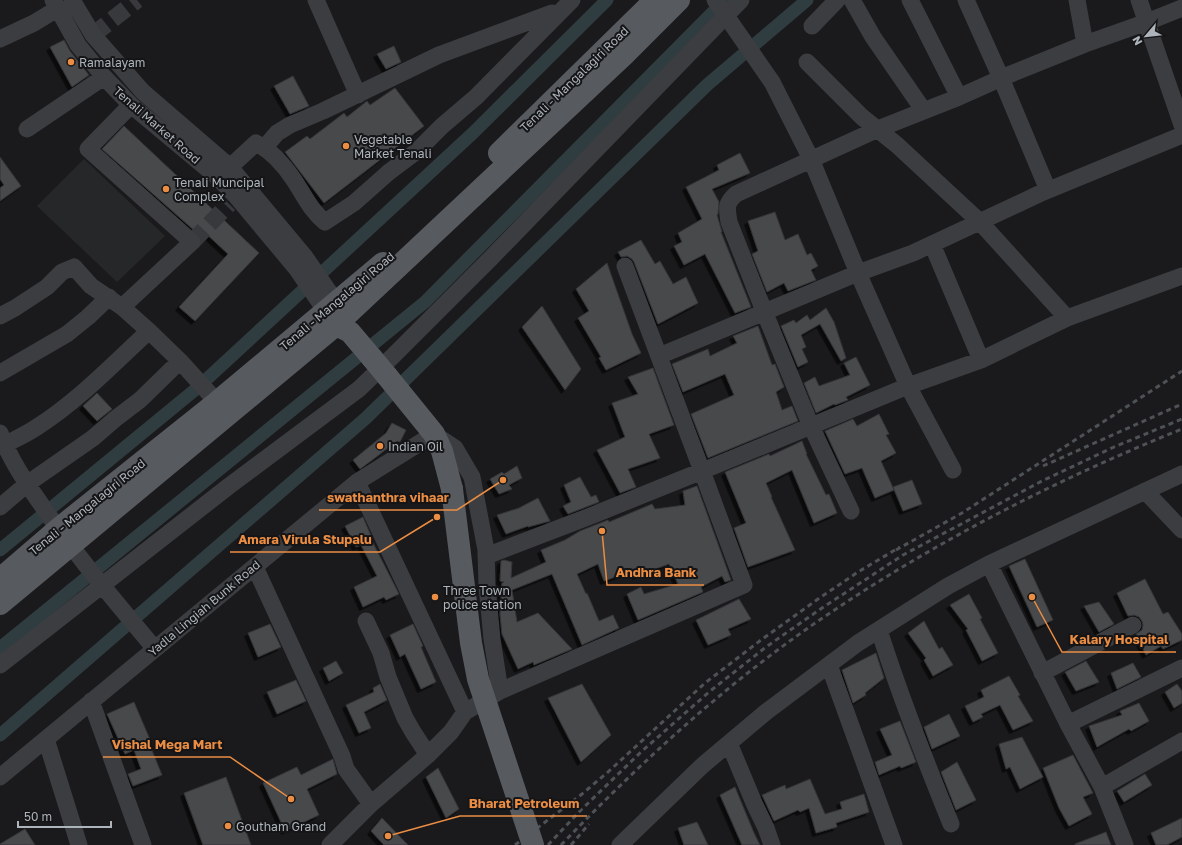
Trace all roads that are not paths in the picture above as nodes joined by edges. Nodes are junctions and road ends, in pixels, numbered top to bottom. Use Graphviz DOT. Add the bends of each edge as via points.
graph roads {
  1 [pos="72,0"];
  2 [pos="316,0"];
  3 [pos="572,0"];
  4 [pos="655,0"];
  5 [pos="679,0"];
  6 [pos="715,0"];
  7 [pos="741,0"];
  8 [pos="837,0"];
  9 [pos="852,0"];
  10 [pos="910,0"];
  11 [pos="966,0"];
  12 [pos="1077,0"];
  13 [pos="1139,0"];
  14 [pos="55,5"];
  15 [pos="1182,8"];
  16 [pos="550,10"];
  17 [pos="1147,22"];
  18 [pos="812,26"];
  19 [pos="93,35"];
  20 [pos="0,39"];
  21 [pos="1085,44"];
  22 [pos="78,45"];
  23 [pos="807,62"];
  24 [pos="104,77"];
  25 [pos="1001,78"];
  26 [pos="358,95"];
  27 [pos="959,97"];
  28 [pos="131,105"];
  29 [pos="924,111"];
  30 [pos="1182,125"];
  31 [pos="27,129"];
  32 [pos="878,129"];
  33 [pos="1182,135"];
  34 [pos="265,147"];
  35 [pos="811,159"];
  36 [pos="230,167"];
  37 [pos="1048,190"];
  38 [pos="237,195"];
  39 [pos="980,222"];
  40 [pos="424,235"];
  41 [pos="932,244"];
  42 [pos="625,266"];
  43 [pos="858,273"];
  44 [pos="1182,276"];
  45 [pos="115,302"];
  46 [pos="334,311"];
  47 [pos="764,311"];
  48 [pos="0,316"];
  49 [pos="1067,318"];
  50 [pos="149,331"];
  51 [pos="659,356"];
  52 [pos="981,360"];
  53 [pos="182,363"];
  54 [pos="0,373"];
  55 [pos="908,386"];
  56 [pos="212,396"];
  57 [pos="811,426"];
  58 [pos="428,427"];
  59 [pos="2,439"];
  60 [pos="953,470"];
  61 [pos="702,471"];
  62 [pos="1182,474"];
  63 [pos="357,482"];
  64 [pos="30,489"];
  65 [pos="1145,491"];
  66 [pos="0,507"];
  67 [pos="851,511"];
  68 [pos="1182,530"];
  69 [pos="65,538"];
  70 [pos="486,556"];
  71 [pos="989,564"];
  72 [pos="254,567"];
  73 [pos="0,579"];
  74 [pos="99,581"];
  75 [pos="0,604"];
  76 [pos="366,621"];
  77 [pos="1133,625"];
  78 [pos="879,630"];
  79 [pos="155,649"];
  80 [pos="0,665"];
  81 [pos="828,665"];
  82 [pos="1182,668"];
  83 [pos="1042,673"];
  84 [pos="500,690"];
  85 [pos="91,701"];
  86 [pos="465,712"];
  87 [pos="1068,724"];
  88 [pos="46,739"];
  89 [pos="1182,741"];
  90 [pos="729,743"];
  91 [pos="428,754"];
  92 [pos="0,777"];
  93 [pos="1102,788"];
  94 [pos="371,804"];
  95 [pos="951,824"];
  96 [pos="79,845"];
  97 [pos="143,845"];
  98 [pos="330,845"];
  99 [pos="534,845"];
  100 [pos="620,845"];
  101 [pos="772,845"];
  102 [pos="894,845"];
  103 [pos="1125,845"];
  1 -- 19 [label="street, Tenali Market Road"];
  2 -- 26 [label="street"];
  3 -- 16 [label="street"];
  4 -- 40 [label="main road, Tenali - Mangalagiri Road"];
  5 -- 40 [label="main road" via="624,55"];
  6 -- 35 [label="street, bridge" via="772,82"];
  7 -- 74 [label="street" via="479,270 359,389"];
  8 -- 18 [label="street"];
  9 -- 29 [label="street" via="873,37"];
  10 -- 27 [label="street"];
  11 -- 25 [label="street"];
  12 -- 21 [label="street"];
  13 -- 17 [label="street"];
  14 -- 20 [label="street" via="34,23"];
  14 -- 22 [label="street, Tenali Market Road"];
  15 -- 17 [label="street"];
  16 -- 26 [label="street" via="440,55"];
  16 -- 34 [label="street" via="476,97 417,151 354,203 325,222 316,215 294,179 278,159"];
  17 -- 21 [label="street"];
  17 -- 30 [label="street"];
  19 -- 22 [label="street"];
  19 -- 36 [label="street, Tenali Market Road" via="143,92"];
  21 -- 25 [label="street"];
  22 -- 24 [label="street, Tenali Market Road"];
  23 -- 32 [label="street" via="862,117"];
  24 -- 28 [label="street, Tenali Market Road"];
  24 -- 31 [label="street"];
  25 -- 27 [label="street"];
  25 -- 37 [label="street"];
  26 -- 34 [label="street" via="290,125 277,133"];
  27 -- 29 [label="street"];
  28 -- 38 [label="street, Tenali Market Road"];
  28 -- 45 [label="street" via="88,149 192,242"];
  29 -- 32 [label="street"];
  32 -- 35 [label="street"];
  32 -- 39 [label="street"];
  33 -- 37 [label="street"];
  34 -- 36 [label="street" via="256,142"];
  35 -- 43 [label="street"];
  35 -- 47 [label="street" via="736,194 729,200 727,208 730,222"];
  36 -- 38 [label="street, Tenali Market Road"];
  37 -- 39 [label="street"];
  38 -- 46 [label="street, Tenali Market Road" via="300,262"];
  39 -- 41 [label="street"];
  39 -- 49 [label="street"];
  40 -- 46 [label="main road"];
  41 -- 43 [label="street"];
  41 -- 52 [label="street"];
  42 -- 51 [label="street"];
  43 -- 47 [label="street"];
  43 -- 55 [label="street"];
  44 -- 49 [label="street"];
  45 -- 48 [label="street" via="92,286 74,267 62,272 47,287"];
  45 -- 50 [label="street"];
  45 -- 54 [label="street" via="88,317 67,334"];
  46 -- 56 [label="main road, Tenali - Mangalagiri Road"];
  46 -- 58 [label="main road, bridge"];
  46 -- 69 [label="main road, Tenali - Mangalagiri Road"];
  47 -- 51 [label="street"];
  47 -- 57 [label="street"];
  49 -- 52 [label="street"];
  50 -- 53 [label="street"];
  50 -- 59 [label="street" via="64,408 37,427"];
  51 -- 61 [label="street"];
  52 -- 55 [label="street"];
  53 -- 56 [label="street"];
  53 -- 64 [label="street"];
  55 -- 57 [label="street"];
  55 -- 60 [label="street"];
  56 -- 69 [label="main road, Tenali - Mangalagiri Road"];
  57 -- 61 [label="street"];
  57 -- 67 [label="street"];
  58 -- 63 [label="street, Yadla Lingiah Bunk Road"];
  58 -- 70 [label="street" via="455,448 472,477"];
  58 -- 99 [label="main road, bridge" via="442,451 452,489 478,679"];
  59 -- 64 [label="street"];
  61 -- 70 [label="street"];
  61 -- 84 [label="street" via="744,585"];
  62 -- 65 [label="street"];
  63 -- 72 [label="street, Yadla Lingiah Bunk Road"];
  63 -- 86 [label="street"];
  64 -- 66 [label="street"];
  64 -- 69 [label="street"];
  65 -- 68 [label="street"];
  65 -- 71 [label="street"];
  69 -- 73 [label="main road, Tenali - Mangalagiri Road"];
  69 -- 74 [label="street"];
  69 -- 75 [label="main road, Tenali - Mangalagiri Road"];
  70 -- 84 [label="street" via="492,639"];
  71 -- 78 [label="street" via="948,586"];
  71 -- 83 [label="street"];
  72 -- 79 [label="street, Yadla Lingiah Bunk Road"];
  72 -- 94 [label="street" via="346,769"];
  74 -- 79 [label="street"];
  74 -- 80 [label="street"];
  76 -- 91 [label="street" via="406,718"];
  77 -- 83 [label="street"];
  78 -- 81 [label="street"];
  78 -- 95 [label="street" via="914,733"];
  79 -- 85 [label="street, Yadla Lingiah Bunk Road"];
  81 -- 90 [label="street"];
  81 -- 102 [label="street"];
  82 -- 87 [label="street"];
  83 -- 87 [label="street"];
  84 -- 86 [label="street"];
  85 -- 88 [label="street, Yadla Lingiah Bunk Road"];
  85 -- 97 [label="street"];
  86 -- 91 [label="street" via="451,732"];
  87 -- 93 [label="street"];
  88 -- 92 [label="street, Yadla Lingiah Bunk Road"];
  88 -- 96 [label="street"];
  89 -- 93 [label="street"];
  90 -- 100 [label="street"];
  90 -- 101 [label="street"];
  91 -- 94 [label="street"];
  93 -- 103 [label="street"];
  94 -- 98 [label="street"];
}
